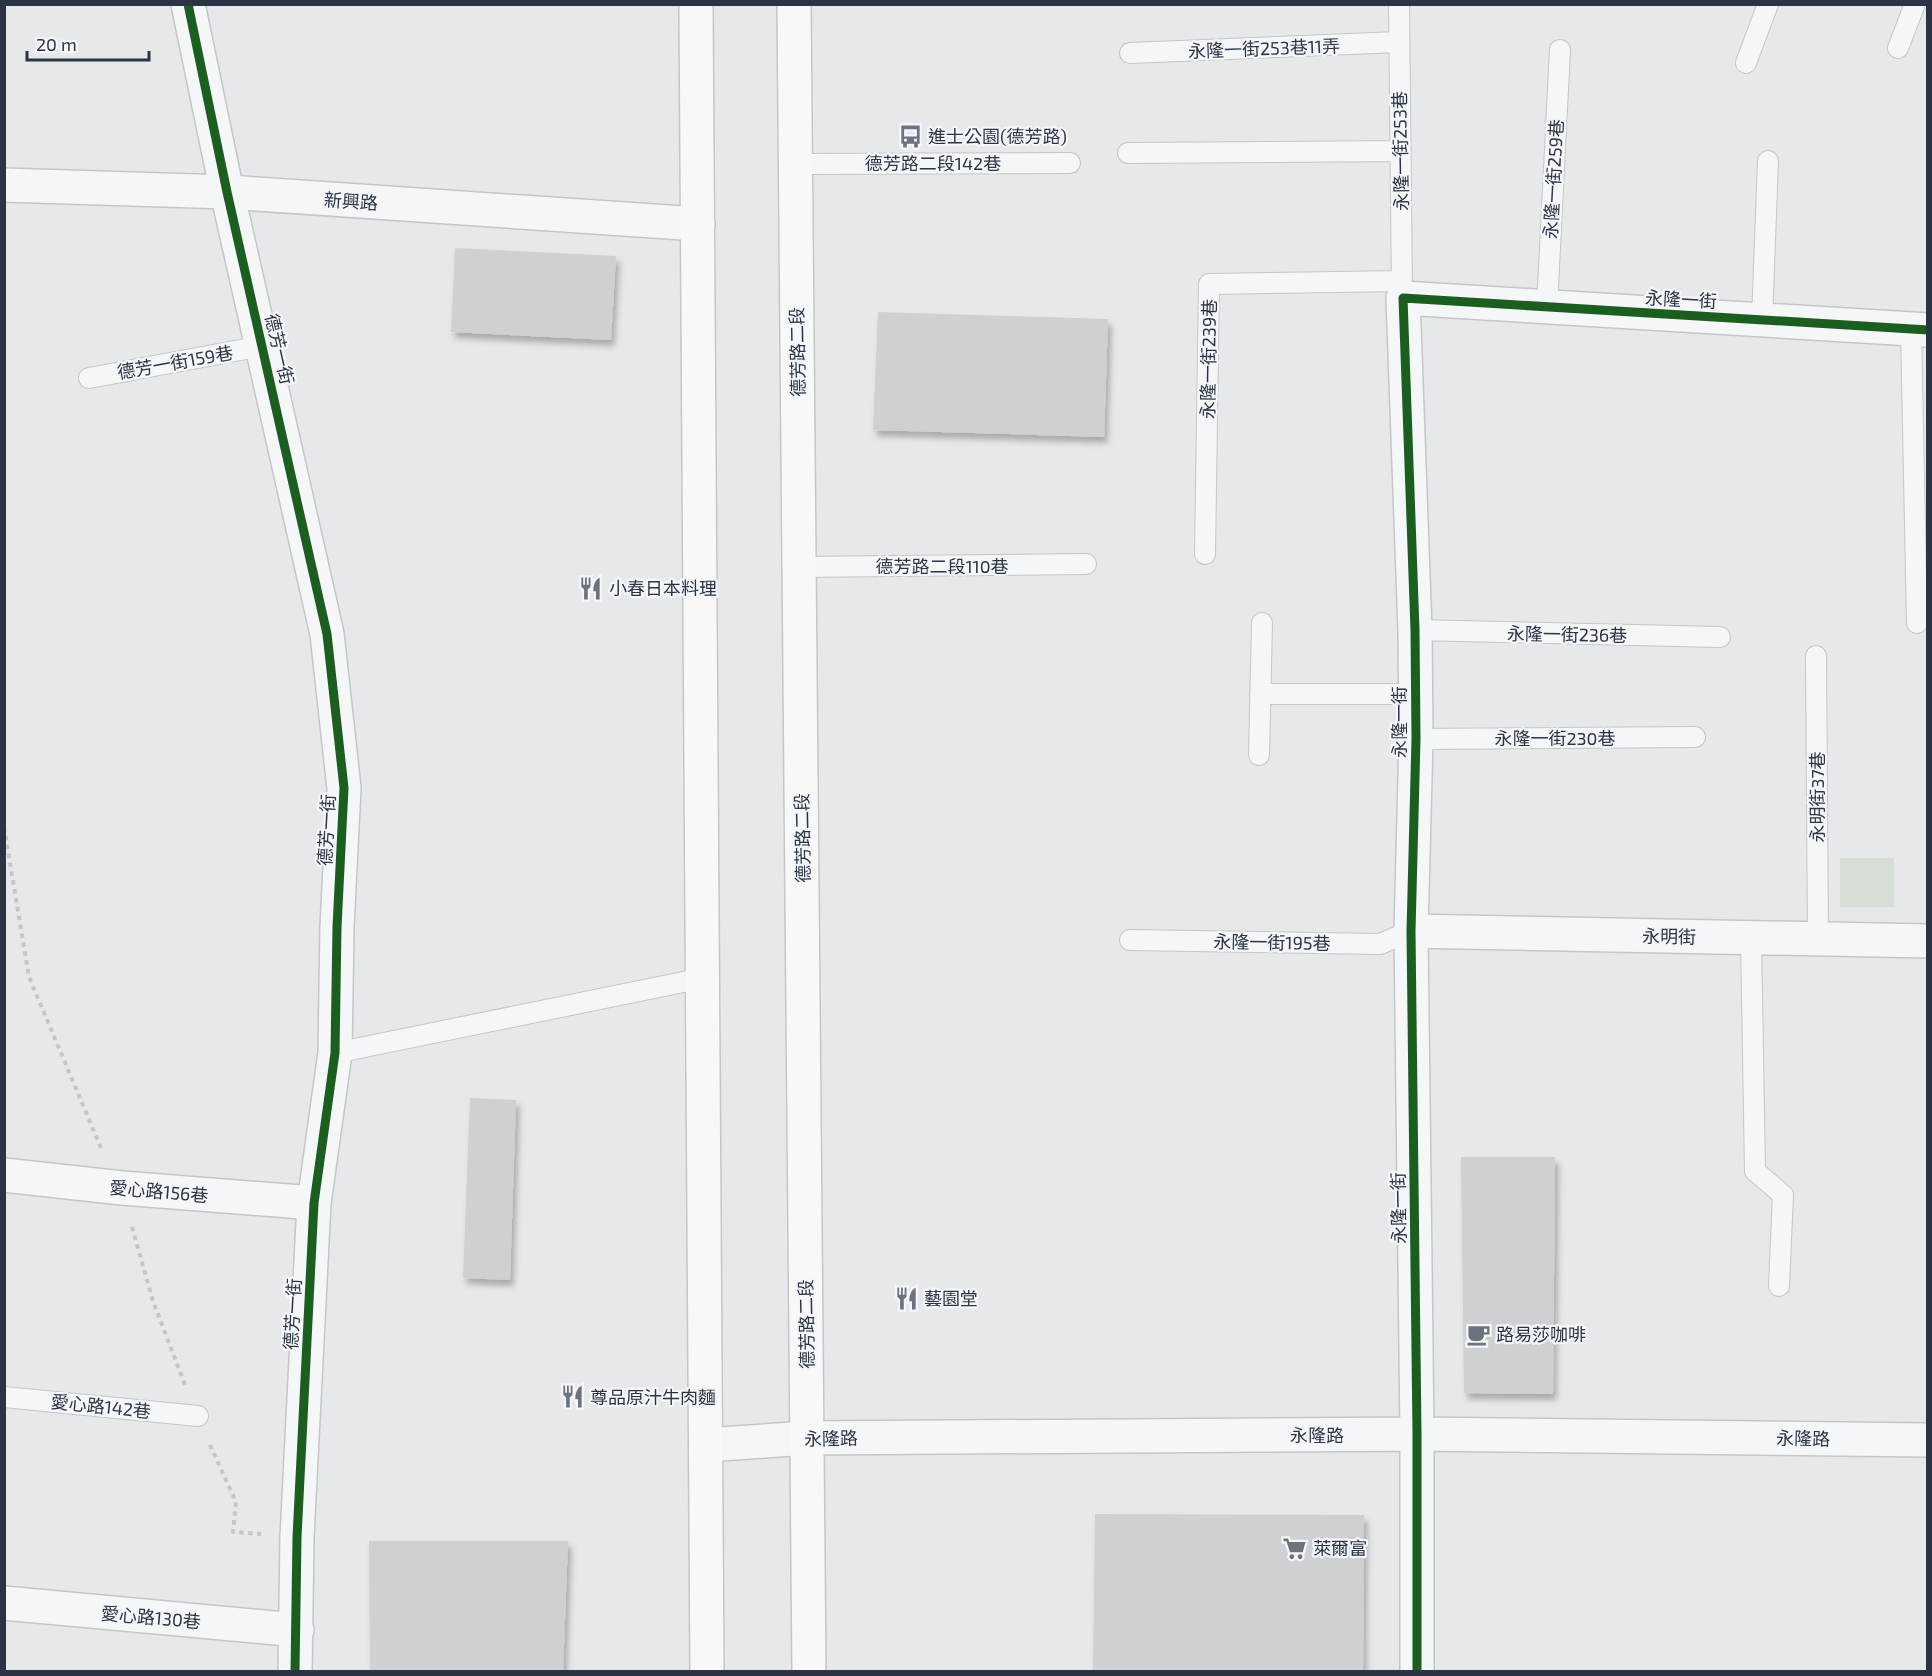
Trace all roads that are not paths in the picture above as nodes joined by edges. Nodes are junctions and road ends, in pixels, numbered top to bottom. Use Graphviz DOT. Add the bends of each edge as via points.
graph roads {
  1 [pos="188,4"];
  2 [pos="696,4"];
  3 [pos="794,4"];
  4 [pos="1399,4"];
  5 [pos="1768,4"];
  6 [pos="1915,4"];
  7 [pos="1399,42"];
  8 [pos="1898,48"];
  9 [pos="1560,50"];
  10 [pos="1130,53"];
  11 [pos="1746,63"];
  12 [pos="1400,152"];
  13 [pos="1128,153"];
  14 [pos="1768,162"];
  15 [pos="1070,163"];
  16 [pos="796,164"];
  17 [pos="4,185"];
  18 [pos="227,192"];
  19 [pos="698,224"];
  20 [pos="1402,290"];
  21 [pos="1547,307"];
  22 [pos="1762,320"];
  23 [pos="1919,329"];
  24 [pos="262,346"];
  25 [pos="88,378"];
  26 [pos="1205,554"];
  27 [pos="1086,564"];
  28 [pos="799,567"];
  29 [pos="1262,623"];
  30 [pos="1917,623"];
  31 [pos="1415,630"];
  32 [pos="1720,637"];
  33 [pos="1816,656"];
  34 [pos="1260,694"];
  35 [pos="1415,694"];
  36 [pos="1695,737"];
  37 [pos="1416,739"];
  38 [pos="1259,754"];
  39 [pos="1411,932"];
  40 [pos="1751,937"];
  41 [pos="1818,939"];
  42 [pos="1130,940"];
  43 [pos="1928,941"];
  44 [pos="703,978"];
  45 [pos="335,1053"];
  46 [pos="4,1175"];
  47 [pos="314,1203"];
  48 [pos="1779,1286"];
  49 [pos="4,1397"];
  50 [pos="198,1416"];
  51 [pos="1417,1434"];
  52 [pos="807,1438"];
  53 [pos="1928,1440"];
  54 [pos="706,1445"];
  55 [pos="4,1603"];
  56 [pos="297,1630"];
  57 [pos="295,1671"];
  58 [pos="707,1671"];
  59 [pos="809,1671"];
  60 [pos="1417,1671"];
  1 -- 18 [label="street, 德芳一街"];
  2 -- 19 [label="street"];
  3 -- 16 [label="street, 德芳路二段"];
  4 -- 7 [label="lane, 永隆一街253巷"];
  5 -- 11 [label="lane"];
  6 -- 8 [label="lane"];
  7 -- 10 [label="lane, 永隆一街253巷11弄"];
  7 -- 12 [label="lane, 永隆一街253巷"];
  9 -- 21 [label="lane, 永隆一街259巷"];
  12 -- 13 [label="lane"];
  12 -- 20 [label="lane, 永隆一街253巷"];
  14 -- 22 [label="lane"];
  15 -- 16 [label="lane, 德芳路二段142巷"];
  16 -- 28 [label="street, 德芳路二段"];
  17 -- 18 [label="street, 新興路"];
  18 -- 19 [label="street, 新興路"];
  18 -- 24 [label="street, 德芳一街"];
  19 -- 44 [label="street"];
  20 -- 21 [label="street, 永隆一街"];
  20 -- 26 [label="lane, 永隆一街239巷" via="1209,284"];
  20 -- 31 [label="street, 永隆一街"];
  21 -- 22 [label="street, 永隆一街"];
  22 -- 23 [label="street, 永隆一街"];
  23 -- 30 [label="lane"];
  24 -- 25 [label="lane, 德芳一街159巷"];
  24 -- 45 [label="street, 德芳一街" via="327,634 344,788"];
  27 -- 28 [label="lane, 德芳路二段110巷"];
  28 -- 52 [label="street, 德芳路二段"];
  29 -- 34 [label="lane"];
  31 -- 32 [label="lane, 永隆一街236巷"];
  31 -- 35 [label="street, 永隆一街"];
  33 -- 41 [label="lane, 永明街37巷"];
  34 -- 35 [label="lane"];
  34 -- 38 [label="lane"];
  35 -- 37 [label="street, 永隆一街"];
  36 -- 37 [label="lane, 永隆一街230巷"];
  37 -- 39 [label="street, 永隆一街"];
  39 -- 40 [label="street, 永明街"];
  39 -- 42 [label="lane, 永隆一街195巷" via="1380,944"];
  39 -- 51 [label="street, 永隆一街"];
  40 -- 41 [label="street, 永明街"];
  40 -- 48 [label="lane" via="1755,1171 1783,1195"];
  41 -- 43 [label="street, 永明街"];
  44 -- 45 [label="lane"];
  44 -- 54 [label="street"];
  45 -- 47 [label="street, 德芳一街"];
  46 -- 47 [label="street, 愛心路156巷"];
  47 -- 56 [label="street, 德芳一街" via="297,1537"];
  49 -- 50 [label="lane, 愛心路142巷"];
  51 -- 52 [label="street, 永隆路"];
  51 -- 53 [label="street, 永隆路"];
  51 -- 60 [label="street, 永隆一街"];
  52 -- 54 [label="street, 永隆路"];
  52 -- 59 [label="street, 德芳路二段"];
  54 -- 58 [label="street"];
  55 -- 56 [label="street, 愛心路130巷"];
  56 -- 57 [label="street, 德芳一街"];
}
